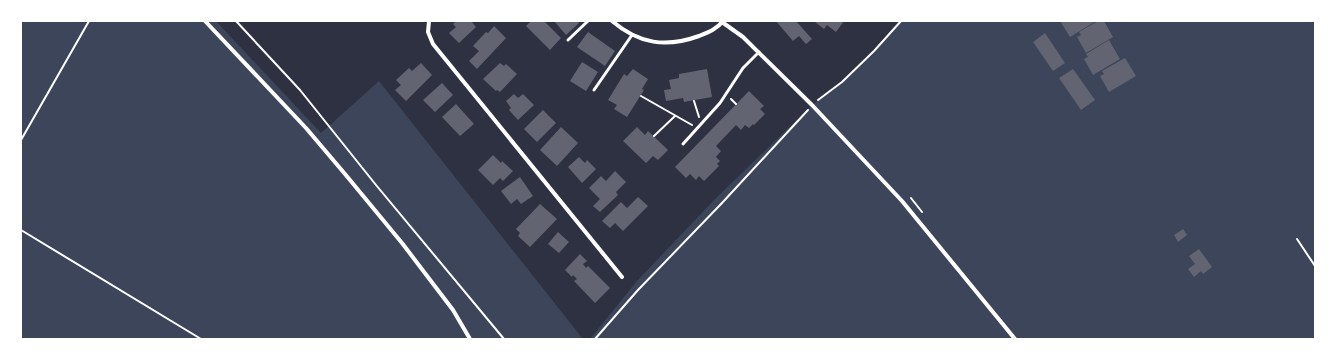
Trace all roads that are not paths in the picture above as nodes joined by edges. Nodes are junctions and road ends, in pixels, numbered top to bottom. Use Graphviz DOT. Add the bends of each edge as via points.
graph roads {
  1 [pos="205,21"];
  2 [pos="429,21"];
  3 [pos="588,21"];
  4 [pos="612,21"];
  5 [pos="620,21"];
  6 [pos="723,21"];
  7 [pos="617,25"];
  8 [pos="632,35"];
  9 [pos="568,40"];
  10 [pos="759,52"];
  11 [pos="594,90"];
  12 [pos="683,144"];
  13 [pos="622,277"];
  14 [pos="470,339"];
  15 [pos="1015,339"];
  1 -- 14 [label="street" via="306,128 345,174 402,243 452,310"];
  2 -- 13 [label="street" via="428,32 433,44"];
  3 -- 9 [label="lane"];
  4 -- 7 [label="street"];
  5 -- 7 [label="street"];
  6 -- 8 [label="street" via="708,32 685,41 654,42"];
  6 -- 10 [label="street"];
  7 -- 8 [label="street"];
  8 -- 11 [label="lane"];
  10 -- 12 [label="lane" via="743,68 720,103"];
  10 -- 15 [label="street" via="902,201"];
}
